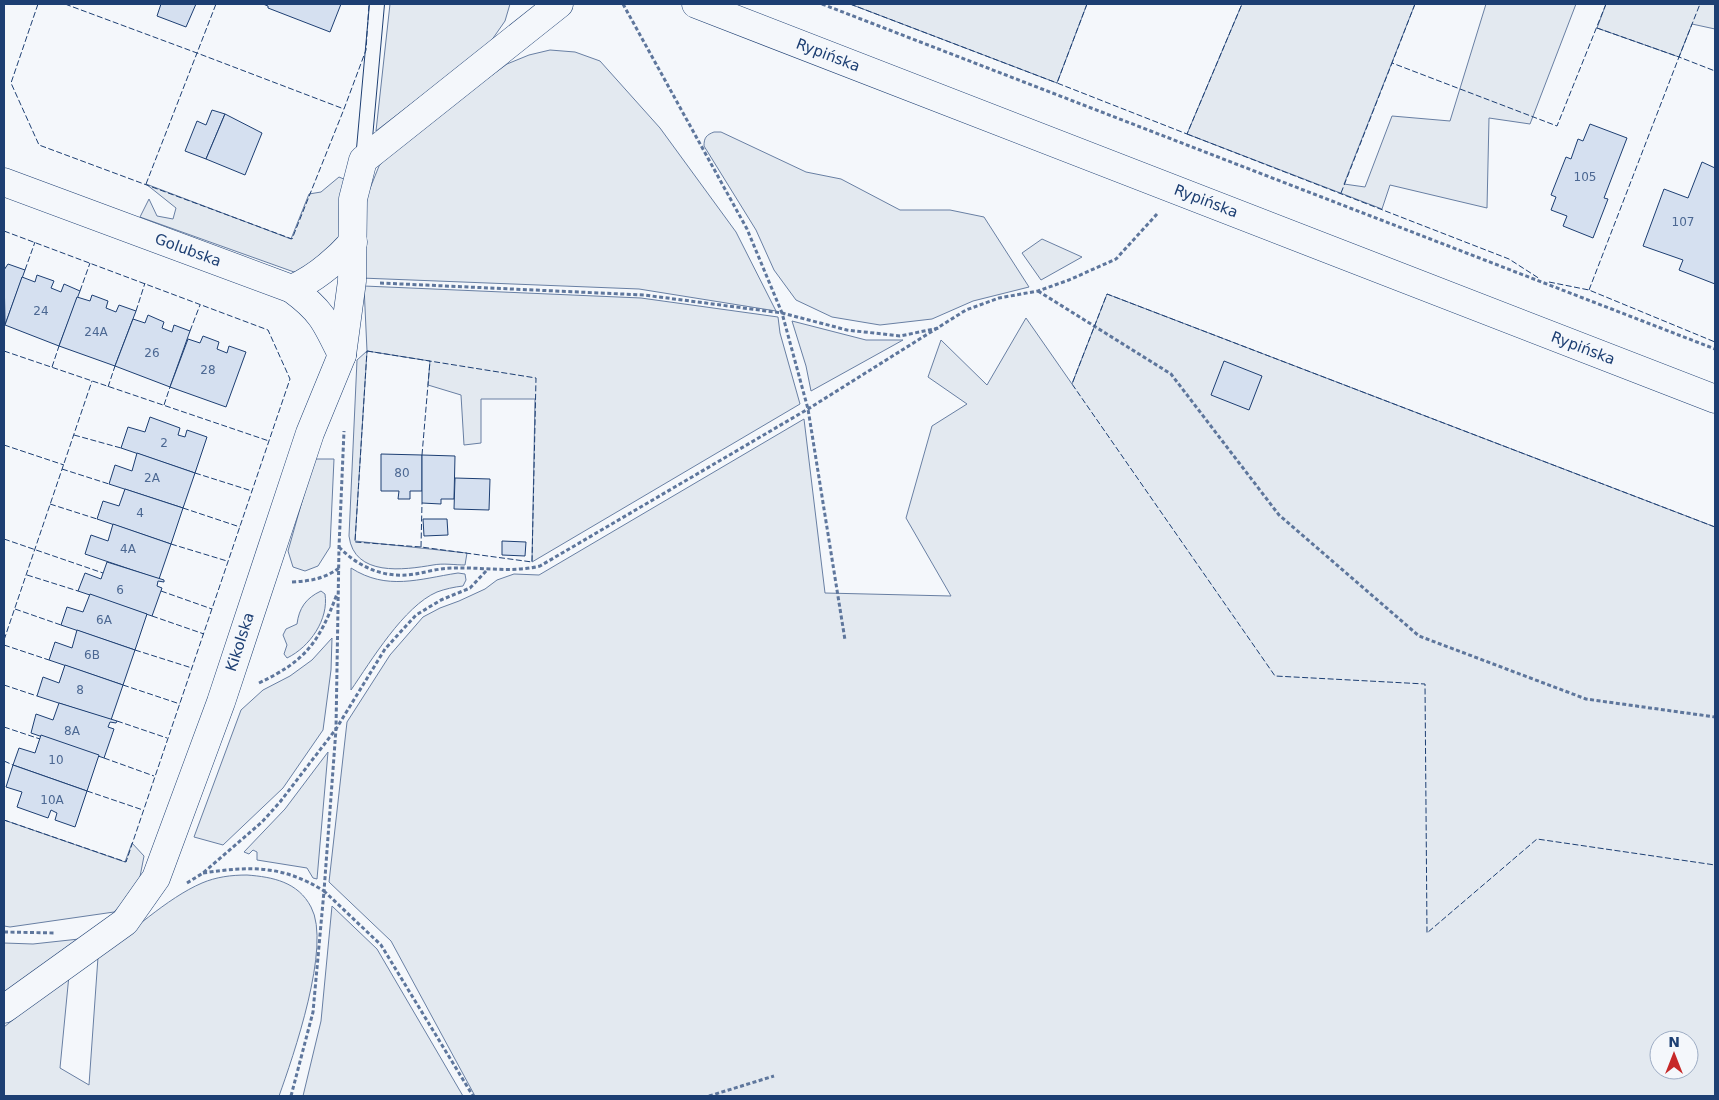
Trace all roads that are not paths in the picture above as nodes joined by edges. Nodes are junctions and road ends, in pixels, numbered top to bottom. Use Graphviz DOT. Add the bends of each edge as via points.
graph roads {
  1 [pos="377,4"];
  2 [pos="559,4"];
  3 [pos="696,4"];
  4 [pos="363,160"];
  5 [pos="4,182"];
  6 [pos="353,242"];
  7 [pos="292,288"];
  8 [pos="342,355"];
  9 [pos="1715,399"];
  10 [pos="4,1009"];
  1 -- 4 [label="lane"];
  2 -- 4 [label="street"];
  3 -- 9 [label="street, Rypińska"];
  4 -- 6 [label="street, Kikolska" via="353,199"];
  5 -- 7 [label="street, Golubska"];
  6 -- 7 [label="street" via="324,270"];
  6 -- 8 [label="street, Kikolska" via="352,281"];
  7 -- 8 [label="street, Golubska" via="314,305"];
  8 -- 10 [label="street, Kikolska" via="310,433 220,702 156,878 125,922"];
}
